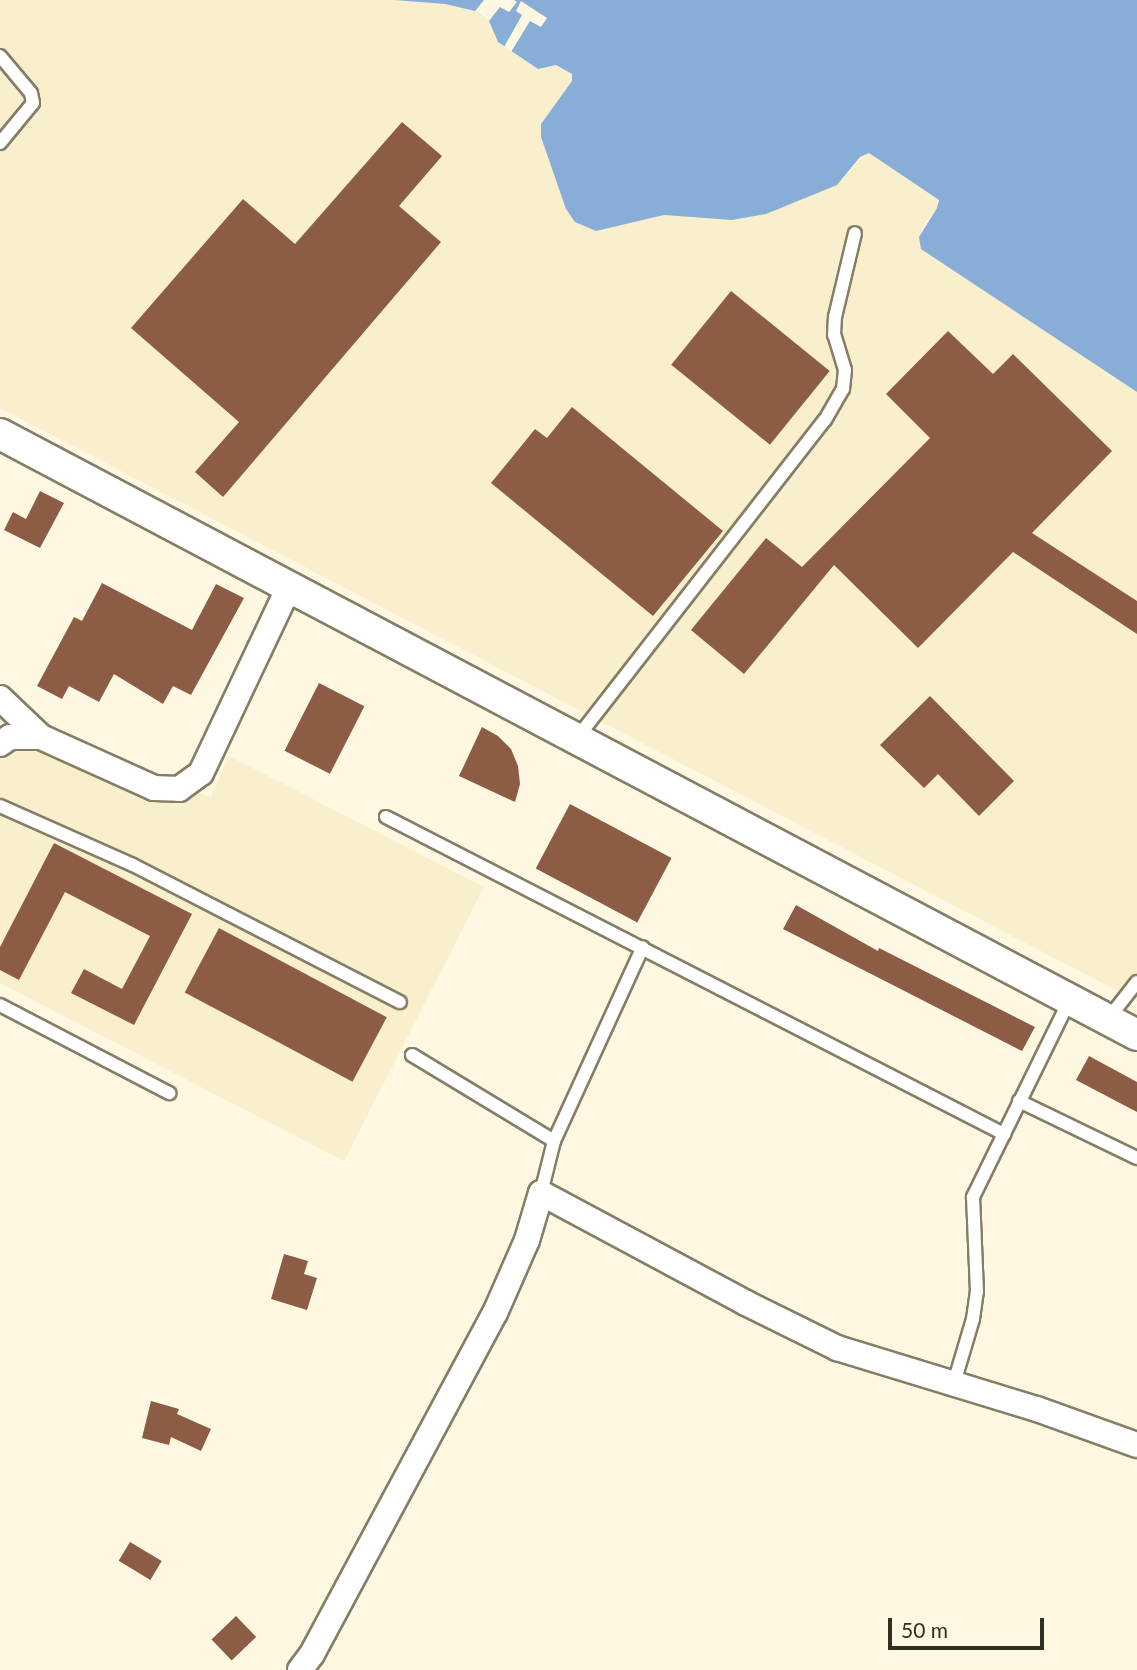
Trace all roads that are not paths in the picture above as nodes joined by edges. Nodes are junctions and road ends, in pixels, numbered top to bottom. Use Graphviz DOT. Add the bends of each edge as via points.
graph roads {
  1 [pos="0,56"];
  2 [pos="0,143"];
  3 [pos="855,233"];
  4 [pos="0,433"];
  5 [pos="289,587"];
  6 [pos="0,698"];
  7 [pos="41,737"];
  8 [pos="577,738"];
  9 [pos="0,744"];
  10 [pos="0,806"];
  11 [pos="386,817"];
  12 [pos="643,947"];
  13 [pos="1137,982"];
  14 [pos="1070,999"];
  15 [pos="400,1002"];
  16 [pos="0,1005"];
  17 [pos="1108,1020"];
  18 [pos="1137,1035"];
  19 [pos="411,1055"];
  20 [pos="169,1093"];
  21 [pos="1019,1101"];
  22 [pos="1004,1134"];
  23 [pos="554,1141"];
  24 [pos="1137,1158"];
  25 [pos="541,1193"];
  26 [pos="954,1383"];
  27 [pos="1137,1446"];
  28 [pos="300,1670"];
  1 -- 2 [label="lane" via="31,93 33,103"];
  3 -- 8 [label="lane" via="835,317 834,335 845,370 843,389 825,420"];
  4 -- 5 [label="street"];
  5 -- 7 [label="street" via="201,773 179,789 154,788"];
  5 -- 8 [label="street"];
  6 -- 7 [label="street"];
  7 -- 9 [label="street" via="10,737"];
  8 -- 14 [label="street"];
  10 -- 15 [label="lane" via="133,865"];
  11 -- 12 [label="lane"];
  12 -- 22 [label="lane"];
  12 -- 23 [label="lane"];
  13 -- 17 [label="lane"];
  14 -- 17 [label="street"];
  14 -- 21 [label="lane"];
  16 -- 20 [label="lane"];
  17 -- 18 [label="street"];
  19 -- 23 [label="lane"];
  21 -- 22 [label="lane"];
  21 -- 24 [label="lane"];
  22 -- 26 [label="lane" via="973,1197 977,1292"];
  23 -- 25 [label="lane"];
  25 -- 26 [label="street" via="808,1335"];
  25 -- 28 [label="street" via="527,1240 495,1313"];
  26 -- 27 [label="street"];
}
